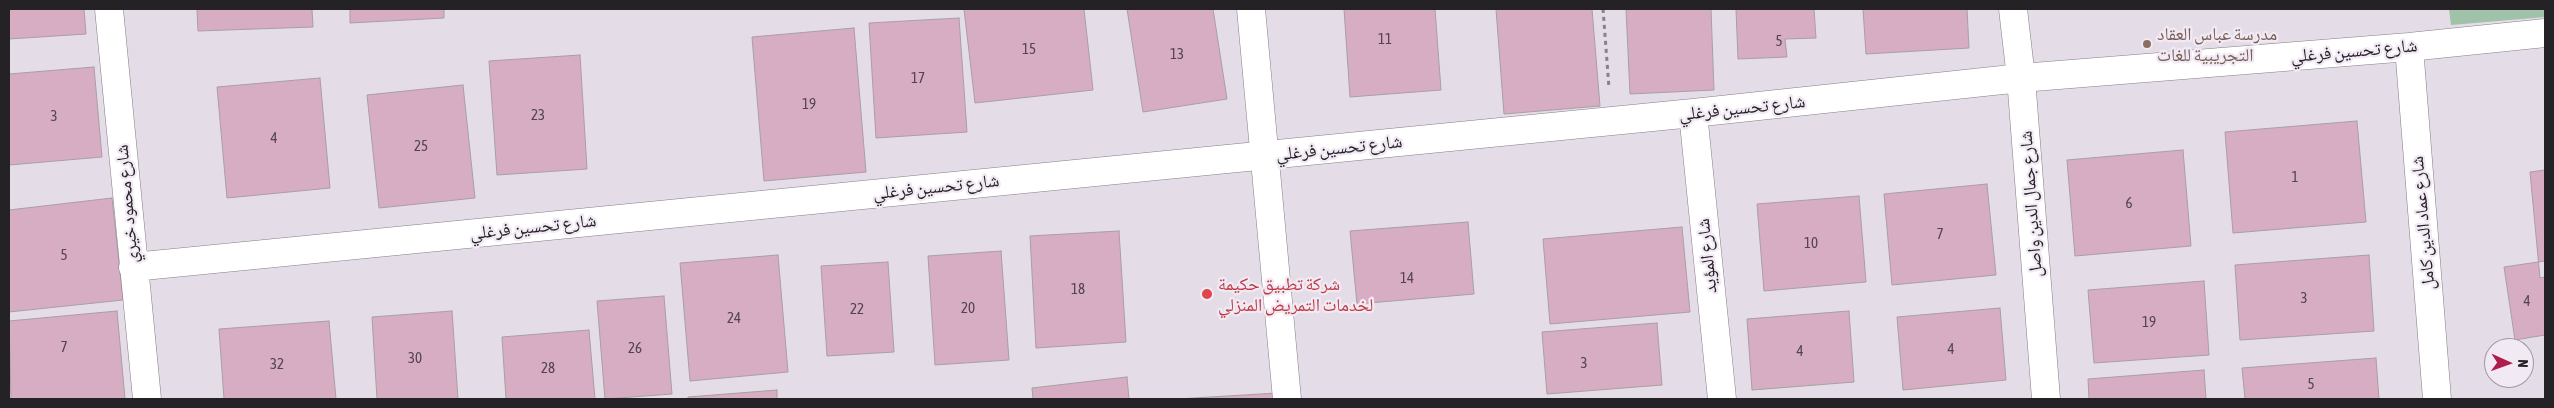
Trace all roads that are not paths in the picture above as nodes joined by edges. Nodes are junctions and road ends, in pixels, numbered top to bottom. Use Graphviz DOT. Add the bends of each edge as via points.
graph roads {
  1 [pos="109,9"];
  2 [pos="1251,9"];
  3 [pos="2013,9"];
  4 [pos="2545,33"];
  5 [pos="2409,47"];
  6 [pos="2021,78"];
  7 [pos="1693,113"];
  8 [pos="1264,155"];
  9 [pos="133,267"];
  10 [pos="147,399"];
  11 [pos="1288,399"];
  12 [pos="1722,399"];
  13 [pos="2046,399"];
  14 [pos="2437,399"];
  1 -- 9 [label="street, شارع محمود خيري"];
  2 -- 8 [label="street"];
  3 -- 6 [label="street, شارع جمال الدين واصل"];
  4 -- 5 [label="street, شارع تحسين فرغلي"];
  5 -- 6 [label="street, شارع تحسين فرغلي"];
  5 -- 14 [label="street, شارع عماد الدين كامل"];
  6 -- 7 [label="street, شارع تحسين فرغلي"];
  6 -- 13 [label="street, شارع جمال الدين واصل"];
  7 -- 8 [label="street, شارع تحسين فرغلي"];
  7 -- 12 [label="street, شارع المؤيد"];
  8 -- 9 [label="street, شارع تحسين فرغلي"];
  8 -- 11 [label="street"];
  9 -- 10 [label="street, شارع محمود خيري"];
}
